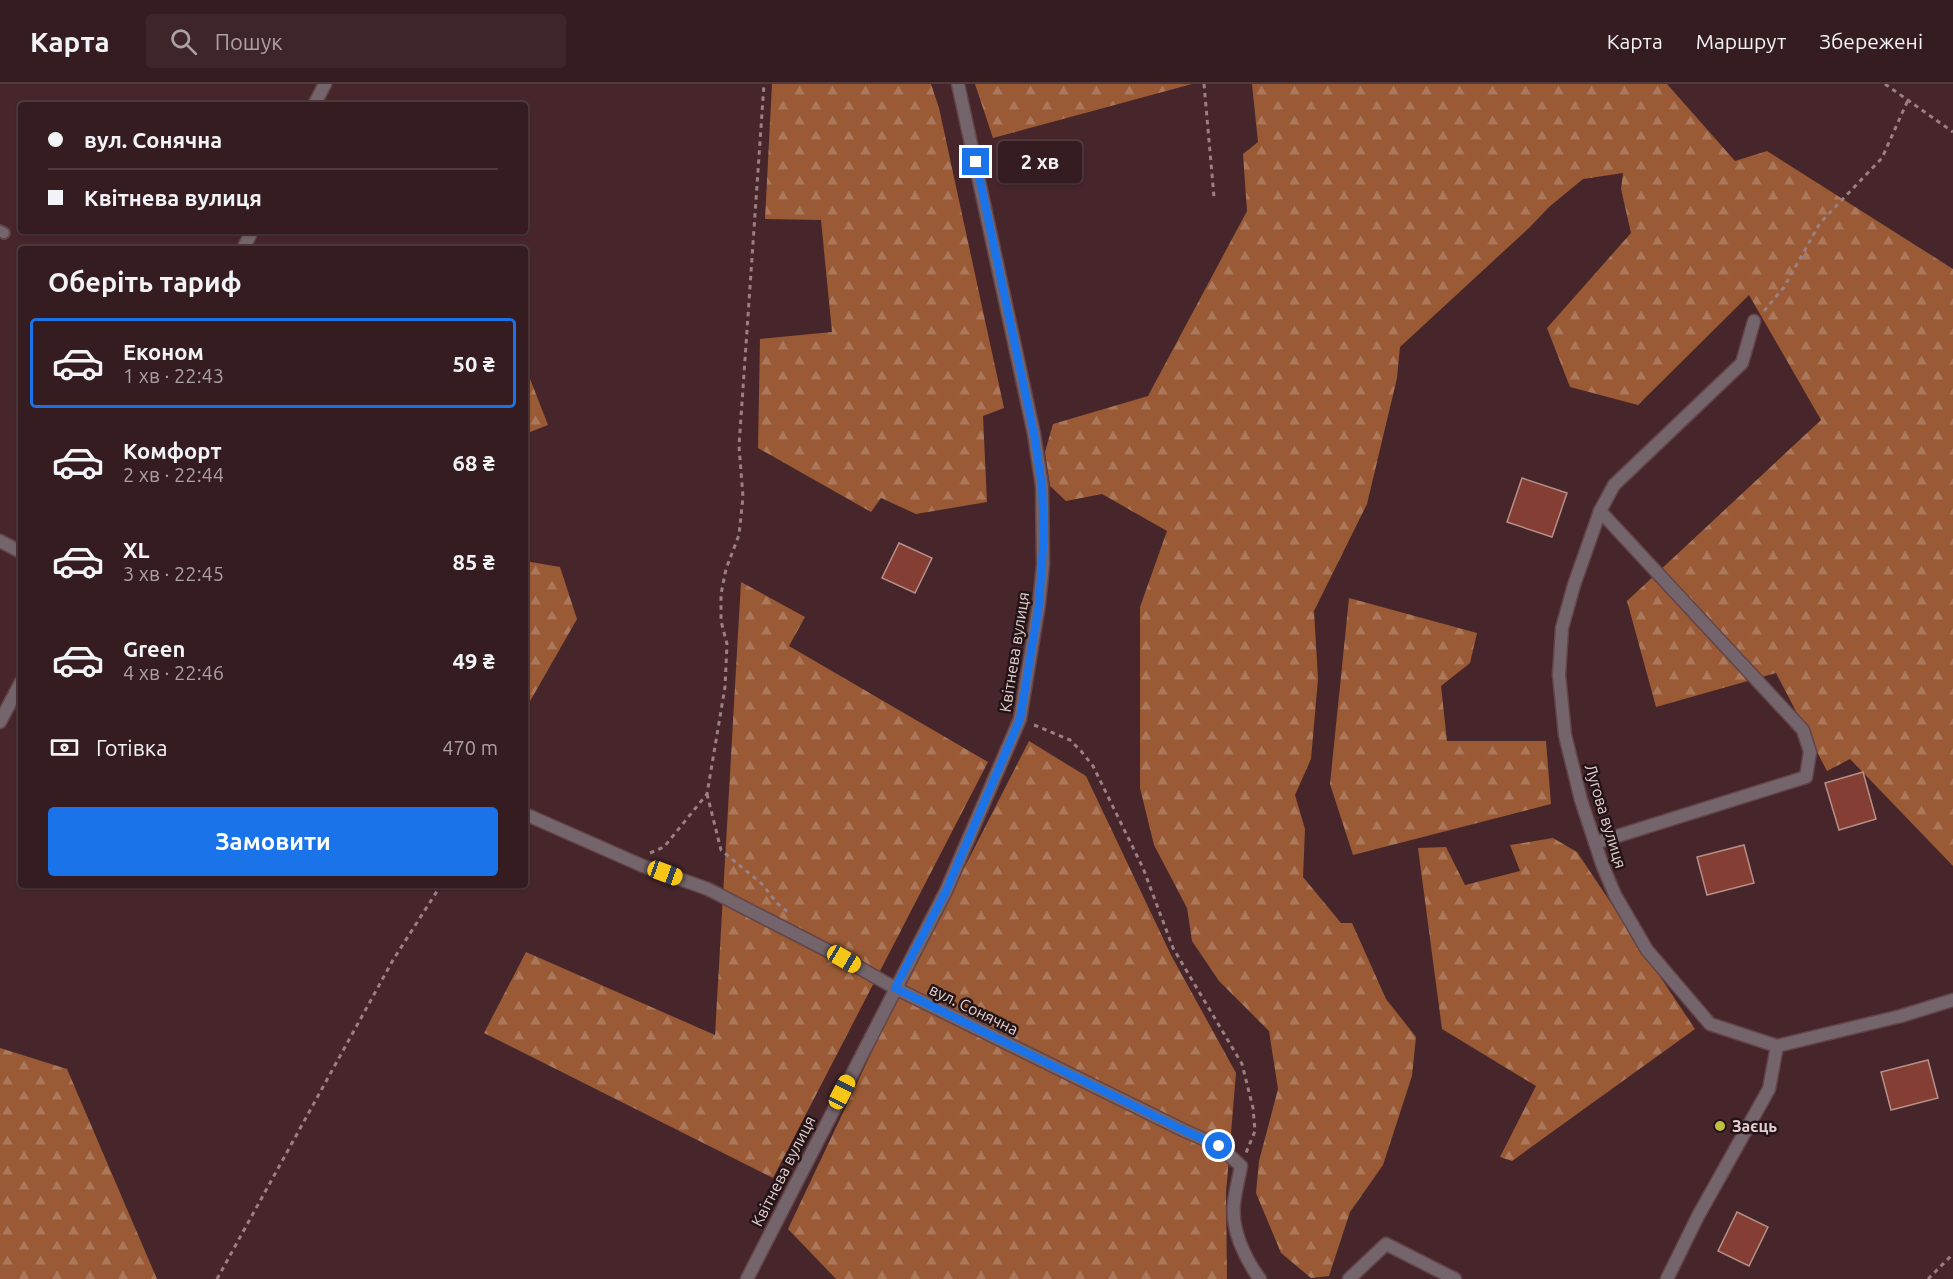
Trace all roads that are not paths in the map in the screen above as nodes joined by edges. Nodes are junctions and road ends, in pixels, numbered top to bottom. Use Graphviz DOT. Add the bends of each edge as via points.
graph roads {
  1 [pos="325,84"];
  2 [pos="958,84"];
  3 [pos="316,102"];
  4 [pos="1754,321"];
  5 [pos="1600,511"];
  6 [pos="0,541"];
  7 [pos="18,550"];
  8 [pos="18,688"];
  9 [pos="0,722"];
  10 [pos="528,815"];
  11 [pos="1595,843"];
  12 [pos="895,988"];
  13 [pos="1953,1000"];
  14 [pos="1778,1046"];
  15 [pos="747,1279"];
  16 [pos="1260,1279"];
  17 [pos="1349,1279"];
  18 [pos="1455,1279"];
  19 [pos="1667,1279"];
  1 -- 3 [label="street"];
  2 -- 12 [label="street, Квітнева вулиця" via="1034,434 1042,486 1041,584 1020,719 946,891"];
  4 -- 5 [label="street, Лугова вулиця" via="1742,363 1614,486"];
  5 -- 11 [label="street, Лугова вулиця" via="1562,628 1559,675 1565,735"];
  5 -- 11 [label="street" via="1803,730 1810,752 1806,777"];
  6 -- 7 [label="street"];
  8 -- 9 [label="street"];
  10 -- 12 [label="street, вул. Сонячна" via="708,889"];
  11 -- 14 [label="street, Лугова вулиця" via="1615,895 1647,950 1710,1024"];
  12 -- 15 [label="street, Квітнева вулиця"];
  12 -- 16 [label="street, вул. Сонячна" via="1219,1146 1241,1166 1233,1206 1236,1231"];
  13 -- 14 [label="street"];
  14 -- 19 [label="street" via="1769,1089"];
  17 -- 18 [label="street" via="1386,1244"];
}
